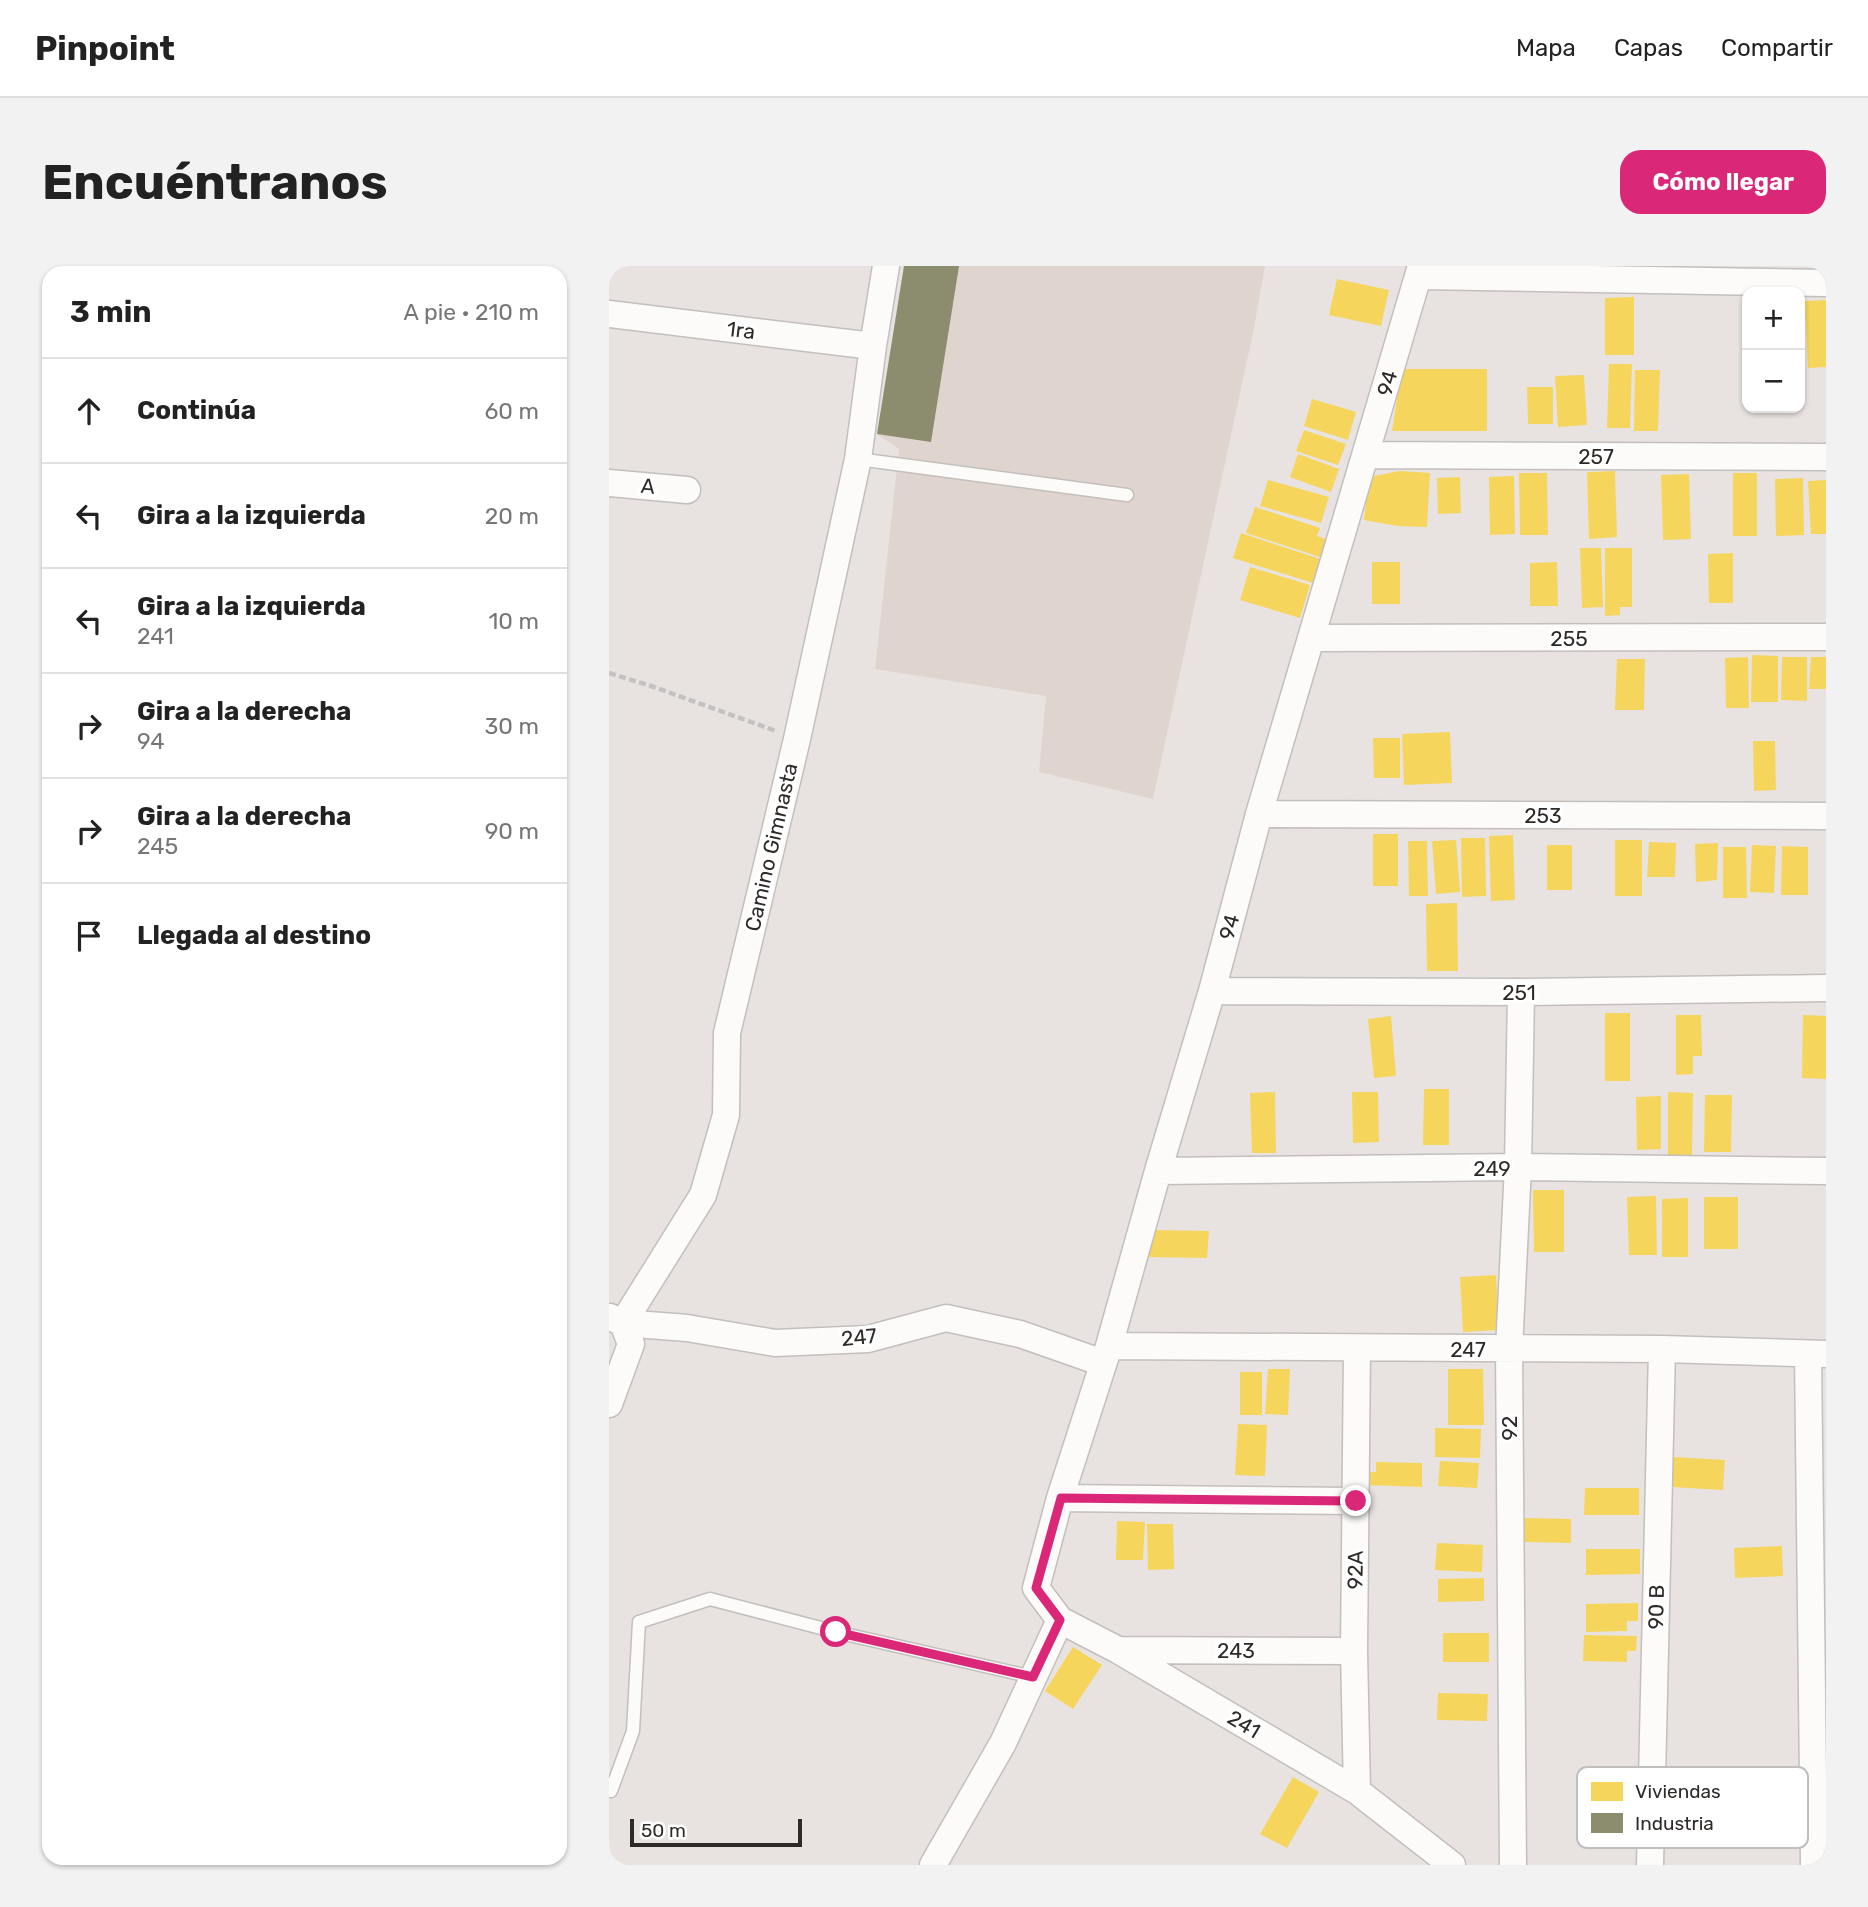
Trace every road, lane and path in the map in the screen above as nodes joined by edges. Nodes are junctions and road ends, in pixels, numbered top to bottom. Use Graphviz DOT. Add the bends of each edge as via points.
graph roads {
  1 [pos="886,266"];
  2 [pos="1419,271"];
  3 [pos="1826,282"];
  4 [pos="609,314"];
  5 [pos="873,346"];
  6 [pos="1366,455"];
  7 [pos="1826,457"];
  8 [pos="858,459"];
  9 [pos="609,483"];
  10 [pos="687,490"];
  11 [pos="1127,495"];
  12 [pos="1826,637"];
  13 [pos="1311,638"];
  14 [pos="609,673"];
  15 [pos="797,739"];
  16 [pos="1259,814"];
  17 [pos="1826,816"];
  18 [pos="1826,988"];
  19 [pos="1212,990"];
  20 [pos="1521,992"];
  21 [pos="1518,1167"];
  22 [pos="1158,1171"];
  23 [pos="1826,1171"];
  24 [pos="614,1324"];
  25 [pos="1357,1349"];
  26 [pos="1509,1349"];
  27 [pos="1662,1349"];
  28 [pos="1106,1354"];
  29 [pos="1817,1354"];
  30 [pos="609,1404"];
  31 [pos="1061,1498"];
  32 [pos="1356,1501"];
  33 [pos="1036,1588"];
  34 [pos="1060,1620"];
  35 [pos="1118,1650"];
  36 [pos="1354,1651"];
  37 [pos="1033,1677"];
  38 [pos="1652,1767"];
  39 [pos="611,1791"];
  40 [pos="1357,1791"];
  41 [pos="933,1865"];
  42 [pos="1452,1865"];
  43 [pos="1513,1865"];
  44 [pos="1814,1865"];
  1 -- 5 [label="street, Camino Gimnasta"];
  2 -- 3 [label="street"];
  2 -- 6 [label="street, 94"];
  4 -- 5 [label="street, 1ra"];
  5 -- 8 [label="street, Camino Gimnasta"];
  6 -- 7 [label="street, 257"];
  6 -- 13 [label="street, 94"];
  8 -- 11 [label="lane"];
  8 -- 15 [label="street, Camino Gimnasta"];
  9 -- 10 [label="street, A"];
  12 -- 13 [label="street, 255"];
  13 -- 16 [label="street, 94"];
  14 -- 15 [label="path"];
  15 -- 24 [label="street, Camino Gimnasta" via="727,1033 726,1115 702,1195"];
  16 -- 17 [label="street, 253"];
  16 -- 19 [label="street, 94"];
  18 -- 20 [label="street, 251"];
  19 -- 20 [label="street, 251"];
  19 -- 22 [label="street, 94"];
  20 -- 21 [label="street, 92"];
  21 -- 22 [label="street, 249"];
  21 -- 23 [label="street, 249"];
  21 -- 26 [label="street, 92"];
  22 -- 28 [label="street, 94"];
  24 -- 28 [label="street, 247" via="687,1328 775,1343 868,1339 946,1318"];
  24 -- 30 [label="street" via="631,1344"];
  25 -- 26 [label="street, 247"];
  25 -- 28 [label="street, 247"];
  25 -- 32 [label="street, 92A"];
  26 -- 27 [label="street, 247"];
  26 -- 43 [label="street, 92"];
  27 -- 29 [label="street, 247"];
  27 -- 38 [label="street, 90 B"];
  28 -- 31 [label="street, 94"];
  29 -- 44 [label="street"];
  31 -- 32 [label="street"];
  31 -- 33 [label="street, 94"];
  32 -- 36 [label="street, 92A"];
  33 -- 34 [label="street, 241"];
  34 -- 35 [label="street, 241"];
  34 -- 37 [label="street"];
  35 -- 36 [label="street, 243"];
  35 -- 40 [label="street, 241"];
  36 -- 40 [label="street, 92A"];
  37 -- 39 [label="lane" via="711,1598 639,1622 633,1731"];
  37 -- 41 [label="street" via="1003,1743"];
  40 -- 42 [label="street, 241"];
}
